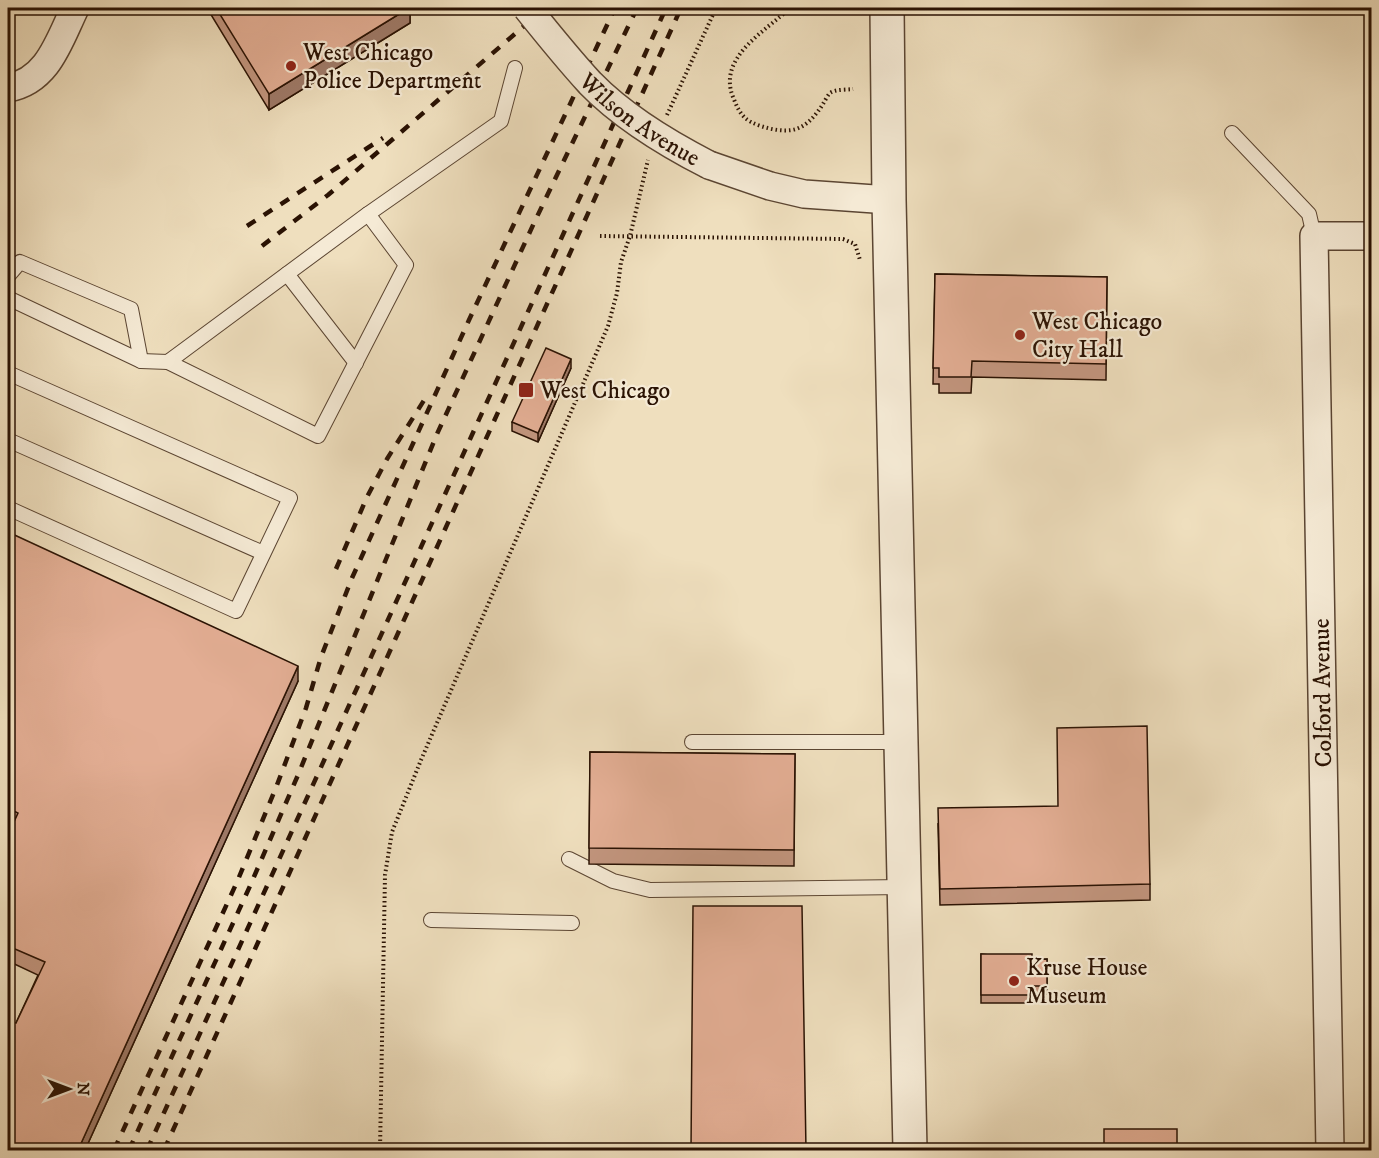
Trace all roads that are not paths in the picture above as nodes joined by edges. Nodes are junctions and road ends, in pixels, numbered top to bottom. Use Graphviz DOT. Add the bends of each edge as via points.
graph roads {
  1 [pos="75,8"];
  2 [pos="528,8"];
  3 [pos="887,8"];
  4 [pos="515,68"];
  5 [pos="8,88"];
  6 [pos="1232,133"];
  7 [pos="889,200"];
  8 [pos="368,214"];
  9 [pos="1314,236"];
  10 [pos="1371,236"];
  11 [pos="287,274"];
  12 [pos="8,276"];
  13 [pos="8,298"];
  14 [pos="141,361"];
  15 [pos="168,362"];
  16 [pos="356,363"];
  17 [pos="8,373"];
  18 [pos="8,440"];
  19 [pos="8,508"];
  20 [pos="263,553"];
  21 [pos="692,742"];
  22 [pos="901,742"];
  23 [pos="569,859"];
  24 [pos="904,887"];
  25 [pos="431,920"];
  26 [pos="572,923"];
  27 [pos="910,1150"];
  28 [pos="1330,1150"];
  1 -- 5 [label="street" via="48,64 26,83"];
  2 -- 7 [label="street, Wilson Avenue, bridge" via="573,64 611,102 654,134 709,165 804,194"];
  3 -- 7 [label="street"];
  4 -- 8 [label="lane" via="501,120"];
  6 -- 9 [label="lane" via="1309,214"];
  7 -- 22 [label="street"];
  8 -- 11 [label="lane"];
  8 -- 16 [label="lane" via="406,264"];
  9 -- 10 [label="street"];
  9 -- 28 [label="street, Colford Avenue"];
  11 -- 15 [label="lane"];
  11 -- 16 [label="lane"];
  12 -- 14 [label="lane" via="20,262 131,309"];
  13 -- 14 [label="lane"];
  14 -- 15 [label="lane"];
  15 -- 16 [label="lane" via="318,436"];
  17 -- 20 [label="lane" via="290,498"];
  18 -- 20 [label="lane"];
  19 -- 20 [label="lane" via="236,611"];
  21 -- 22 [label="lane"];
  22 -- 24 [label="street"];
  23 -- 24 [label="lane" via="613,881 650,890"];
  24 -- 27 [label="street"];
  25 -- 26 [label="lane"];
}
